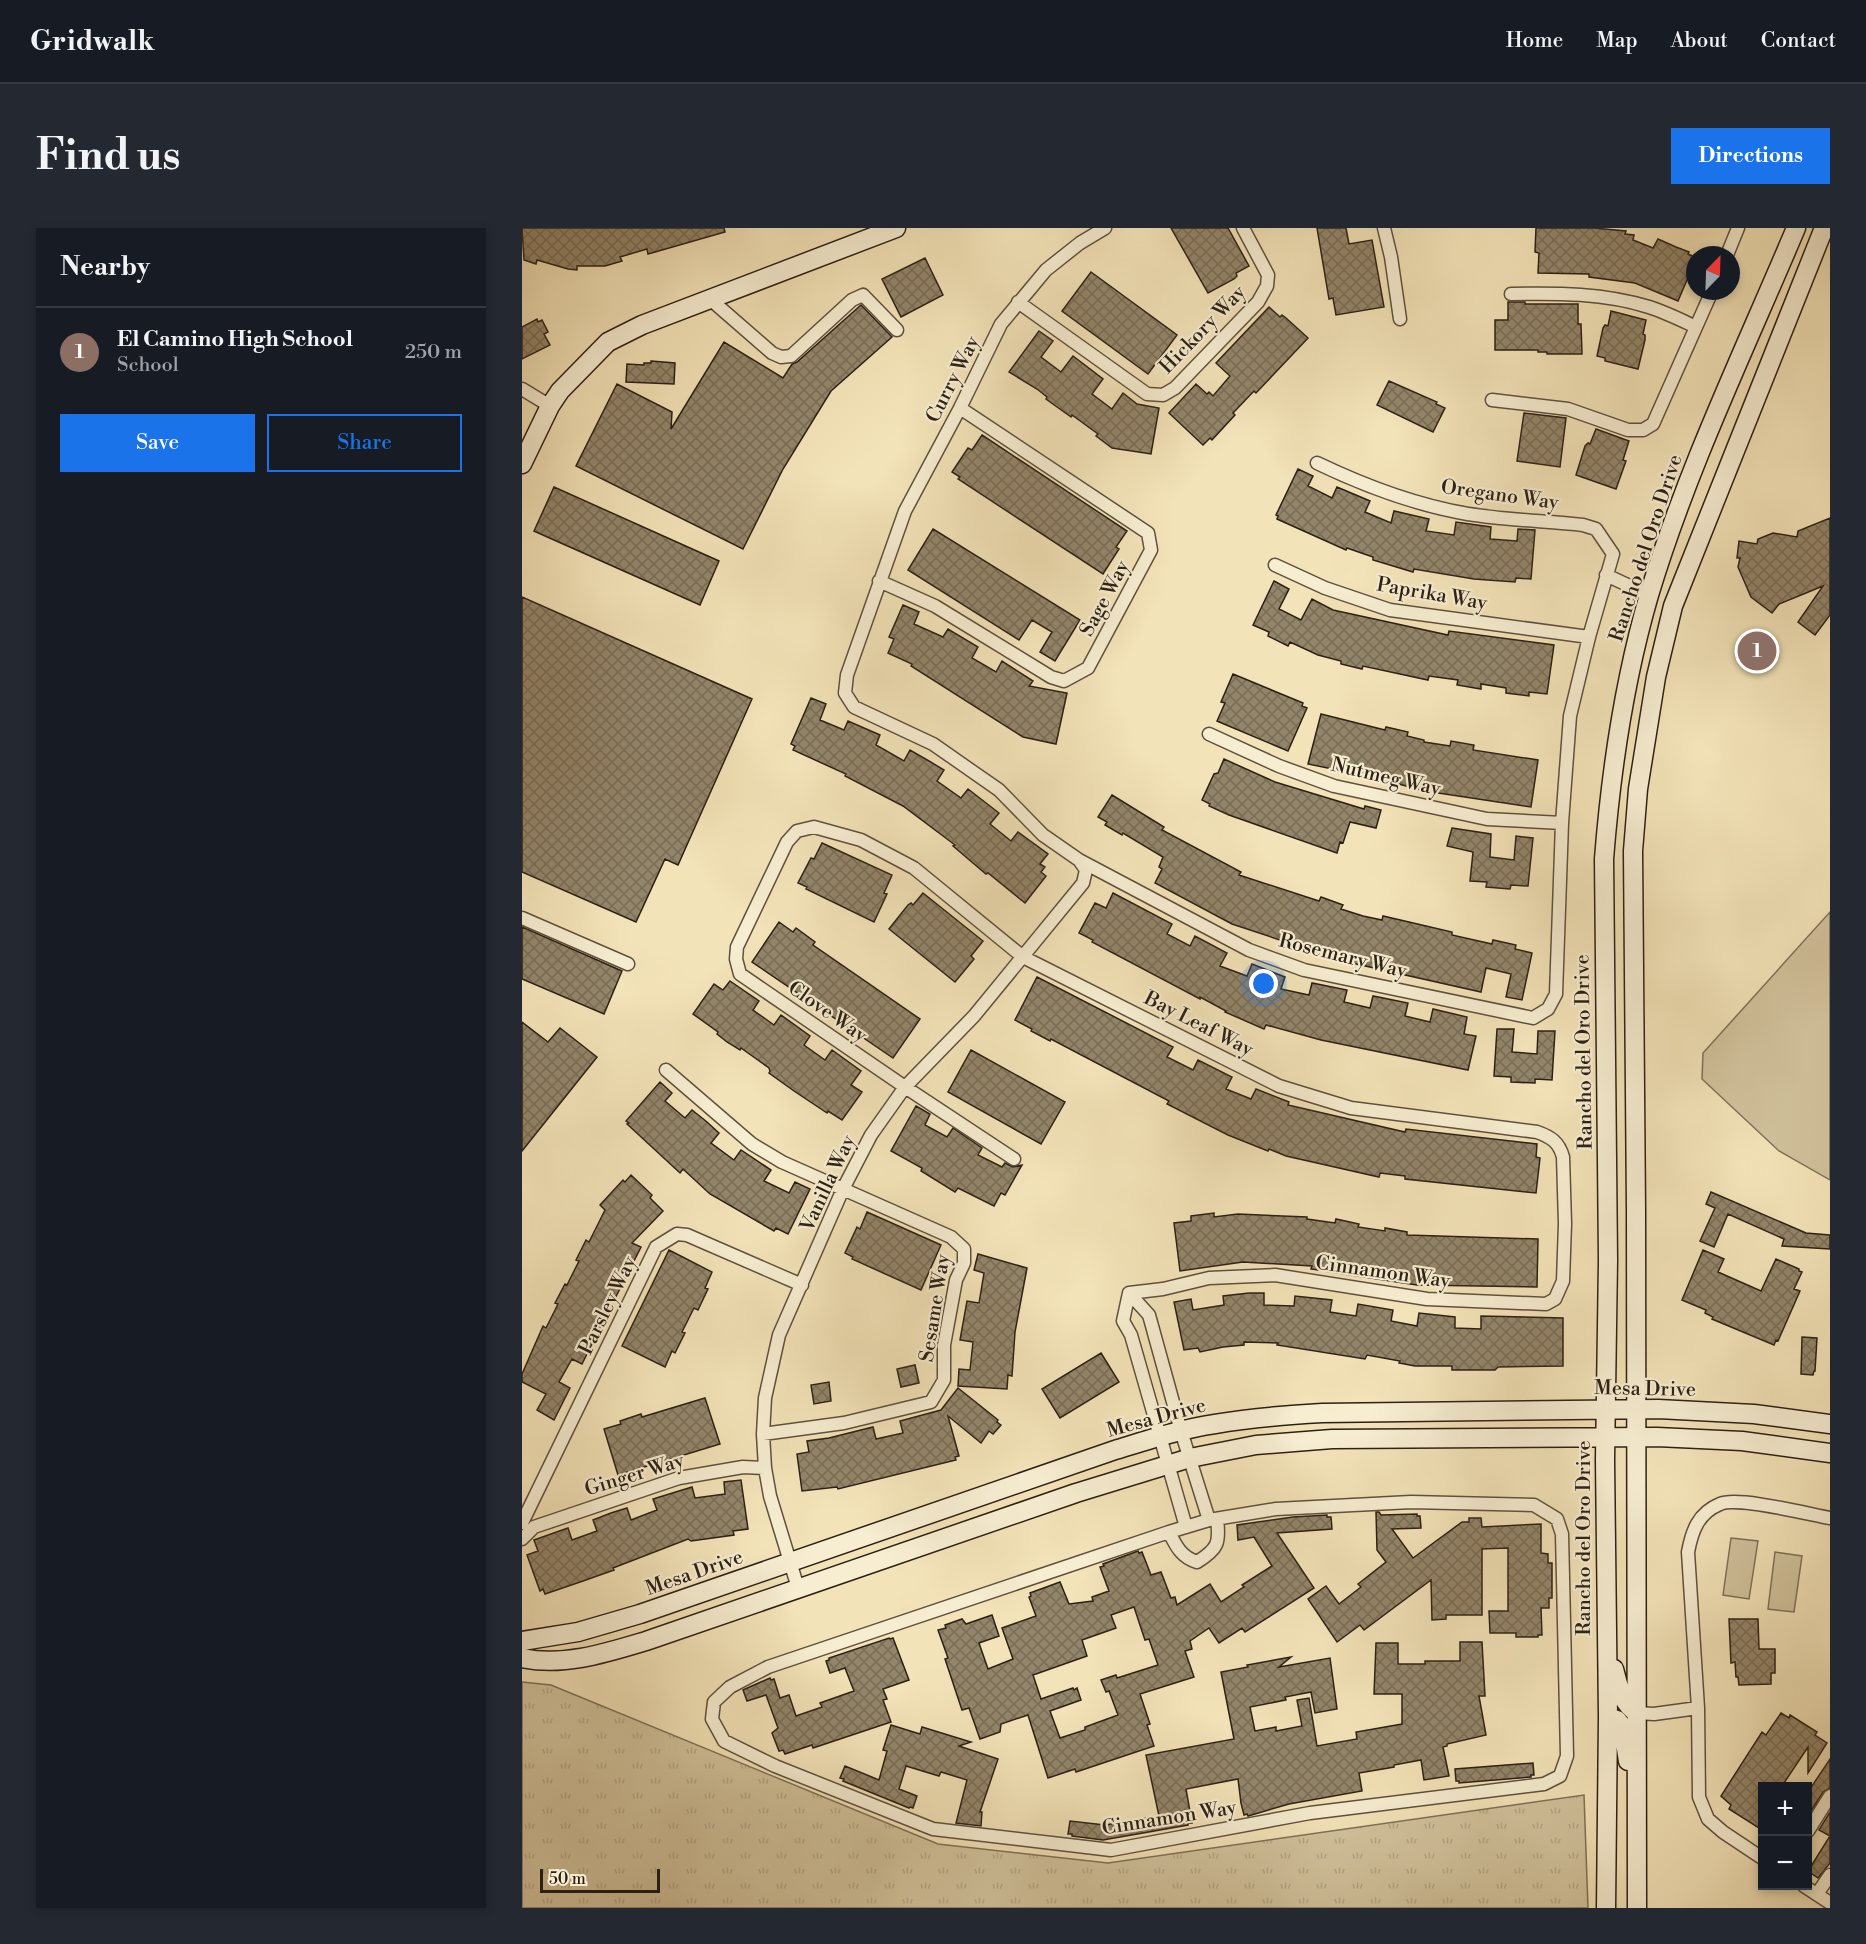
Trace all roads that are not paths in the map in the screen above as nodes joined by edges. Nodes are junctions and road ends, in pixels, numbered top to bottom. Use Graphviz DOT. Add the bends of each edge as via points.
graph roads {
  1 [pos="896,228"];
  2 [pos="1105,228"];
  3 [pos="1243,228"];
  4 [pos="1384,228"];
  5 [pos="1738,228"];
  6 [pos="1796,228"];
  7 [pos="1824,228"];
  8 [pos="1731,246"];
  9 [pos="1511,294"];
  10 [pos="710,299"];
  11 [pos="1708,300"];
  12 [pos="1018,302"];
  13 [pos="1400,320"];
  14 [pos="1696,327"];
  15 [pos="897,330"];
  16 [pos="522,389"];
  17 [pos="1492,400"];
  18 [pos="550,406"];
  19 [pos="960,408"];
  20 [pos="1317,463"];
  21 [pos="522,464"];
  22 [pos="1606,543"];
  23 [pos="1275,565"];
  24 [pos="1606,575"];
  25 [pos="879,581"];
  26 [pos="1649,595"];
  27 [pos="1589,637"];
  28 [pos="1209,734"];
  29 [pos="1562,824"];
  30 [pos="787,842"];
  31 [pos="1079,860"];
  32 [pos="522,918"];
  33 [pos="1023,957"];
  34 [pos="628,964"];
  35 [pos="666,1070"];
  36 [pos="905,1087"];
  37 [pos="1014,1159"];
  38 [pos="843,1189"];
  39 [pos="1565,1224"];
  40 [pos="802,1285"];
  41 [pos="1129,1293"];
  42 [pos="1605,1409"];
  43 [pos="1636,1409"];
  44 [pos="1830,1424"];
  45 [pos="1181,1431"];
  46 [pos="763,1434"];
  47 [pos="1159,1437"];
  48 [pos="1605,1437"];
  49 [pos="1636,1437"];
  50 [pos="1830,1453"];
  51 [pos="1190,1458"];
  52 [pos="1167,1464"];
  53 [pos="765,1468"];
  54 [pos="1830,1518"];
  55 [pos="1213,1520"];
  56 [pos="522,1524"];
  57 [pos="1186,1527"];
  58 [pos="1169,1532"];
  59 [pos="522,1539"];
  60 [pos="789,1563"];
  61 [pos="798,1588"];
  62 [pos="522,1641"];
  63 [pos="1607,1644"];
  64 [pos="522,1658"];
  65 [pos="1698,1708"];
  66 [pos="1637,1713"];
  67 [pos="1608,1717"];
  68 [pos="1830,1796"];
  69 [pos="1637,1825"];
  70 [pos="1812,1825"];
  71 [pos="1758,1855"];
  72 [pos="1830,1875"];
  73 [pos="1810,1890"];
  74 [pos="1817,1894"];
  75 [pos="1830,1903"];
  76 [pos="1606,1908"];
  77 [pos="1637,1908"];
  1 -- 10 [label="main road"];
  2 -- 12 [label="street, Curry Way" via="1046,270"];
  3 -- 12 [label="street, Hickory Way" via="1268,275 1267,286 1258,302 1175,388 1163,395 1147,394"];
  4 -- 13 [label="street"];
  5 -- 8 [label="street"];
  6 -- 26 [label="main road, Rancho del Oro Drive" via="1699,457"];
  7 -- 43 [label="main road" via="1673,606 1656,676 1638,789 1633,851"];
  9 -- 14 [label="street" via="1564,293 1612,298"];
  10 -- 15 [label="street" via="781,357 791,356 852,300 863,295"];
  10 -- 18 [label="main road" via="608,342"];
  11 -- 14 [label="street"];
  12 -- 19 [label="street, Curry Way" via="1001,324"];
  14 -- 17 [label="street" via="1653,424 1643,429 1628,430 1568,409"];
  16 -- 18 [label="street"];
  18 -- 21 [label="main road"];
  19 -- 25 [label="street, Curry Way" via="905,512"];
  19 -- 25 [label="street, Sage Way" via="1148,532 1151,550 1088,668 1064,681 1051,677 935,606"];
  20 -- 22 [label="street, Oregano Way" via="1405,499 1468,514 1583,525 1596,529"];
  22 -- 24 [label="street, Rosemary Way" via="1613,554"];
  23 -- 27 [label="street, Paprika Way" via="1325,588 1390,610"];
  24 -- 26 [label="street"];
  24 -- 27 [label="street, Rosemary Way"];
  25 -- 31 [label="street, Rosemary Way" via="847,675 845,693 854,707 933,744 999,790 1043,835"];
  26 -- 42 [label="main road, Rancho del Oro Drive" via="1628,678 1609,794 1604,859 1608,1248"];
  27 -- 29 [label="street, Rosemary Way" via="1570,716"];
  28 -- 29 [label="street, Nutmeg Way" via="1334,786 1487,819"];
  29 -- 31 [label="street, Rosemary Way" via="1556,994 1548,1009 1533,1018 1304,970 1250,950"];
  30 -- 33 [label="street, Bay Leaf Way" via="797,831 814,827 861,840 914,868"];
  30 -- 36 [label="street, Clove Way" via="737,947 740,974"];
  31 -- 33 [label="street, Vanilla Way" via="1086,870 1083,882"];
  32 -- 34 [label="street"];
  33 -- 36 [label="street, Vanilla Way" via="974,1016"];
  33 -- 39 [label="street, Bay Leaf Way" via="1279,1086 1352,1108 1550,1136 1563,1157"];
  35 -- 38 [label="street, Sesame Way" via="752,1144"];
  36 -- 37 [label="street, Clove Way"];
  36 -- 38 [label="street, Vanilla Way" via="872,1135"];
  38 -- 40 [label="street, Vanilla Way"];
  38 -- 46 [label="street, Sesame Way" via="951,1237 964,1250 944,1345 944,1380 931,1402 844,1423"];
  39 -- 41 [label="street, Cinnamon Way" via="1563,1281 1555,1299 1546,1304 1427,1299 1275,1275 1209,1278"];
  40 -- 46 [label="street, Vanilla Way" via="779,1335 765,1398"];
  40 -- 56 [label="street, Parsley Way" via="687,1235 677,1234 656,1247"];
  41 -- 45 [label="street" via="1149,1315"];
  41 -- 47 [label="street" via="1123,1321 1131,1335"];
  42 -- 43 [label="main road, Mesa Drive"];
  42 -- 45 [label="main road, Mesa Drive" via="1322,1413 1270,1416"];
  42 -- 48 [label="main road, Rancho del Oro Drive"];
  43 -- 44 [label="main road, Mesa Drive" via="1754,1414"];
  43 -- 49 [label="main road"];
  45 -- 47 [label="main road, Mesa Drive"];
  45 -- 51 [label="street"];
  46 -- 53 [label="street, Vanilla Way"];
  47 -- 52 [label="street"];
  47 -- 60 [label="main road, Mesa Drive"];
  48 -- 49 [label="main road"];
  48 -- 51 [label="main road" via="1332,1439 1257,1445"];
  48 -- 63 [label="main road, Rancho del Oro Drive"];
  49 -- 50 [label="main road" via="1742,1441"];
  49 -- 66 [label="main road"];
  51 -- 52 [label="main road"];
  51 -- 55 [label="street"];
  52 -- 57 [label="street"];
  52 -- 61 [label="main road"];
  53 -- 59 [label="street, Ginger Way" via="743,1467 679,1478 534,1527"];
  53 -- 60 [label="street, Vanilla Way"];
  54 -- 65 [label="street" via="1744,1503 1721,1503 1703,1514 1692,1530 1688,1552"];
  55 -- 57 [label="street, Cinnamon Way"];
  55 -- 58 [label="street" via="1219,1536 1216,1546 1197,1562 1177,1549"];
  55 -- 58 [label="street, Cinnamon Way" via="1276,1509 1411,1502 1534,1505 1557,1519 1562,1534 1567,1747 1560,1776 1544,1785 1310,1813 1111,1850 933,1829 724,1742 712,1719 714,1702 730,1687 768,1667"];
  57 -- 58 [label="street, Cinnamon Way"];
  60 -- 61 [label="street, Vanilla Way"];
  60 -- 62 [label="main road, Mesa Drive" via="640,1614 578,1632"];
  61 -- 64 [label="main road" via="602,1654 560,1661"];
  63 -- 66 [label="main road" via="1621,1695"];
  63 -- 67 [label="main road, Rancho del Oro Drive"];
  65 -- 66 [label="street"];
  65 -- 71 [label="street" via="1699,1797 1708,1819"];
  66 -- 69 [label="main road"];
  67 -- 69 [label="main road" via="1622,1726"];
  67 -- 76 [label="main road, Rancho del Oro Drive"];
  68 -- 70 [label="street"];
  69 -- 77 [label="main road"];
  72 -- 74 [label="street"];
  73 -- 74 [label="street"];
  74 -- 75 [label="street"];
}
